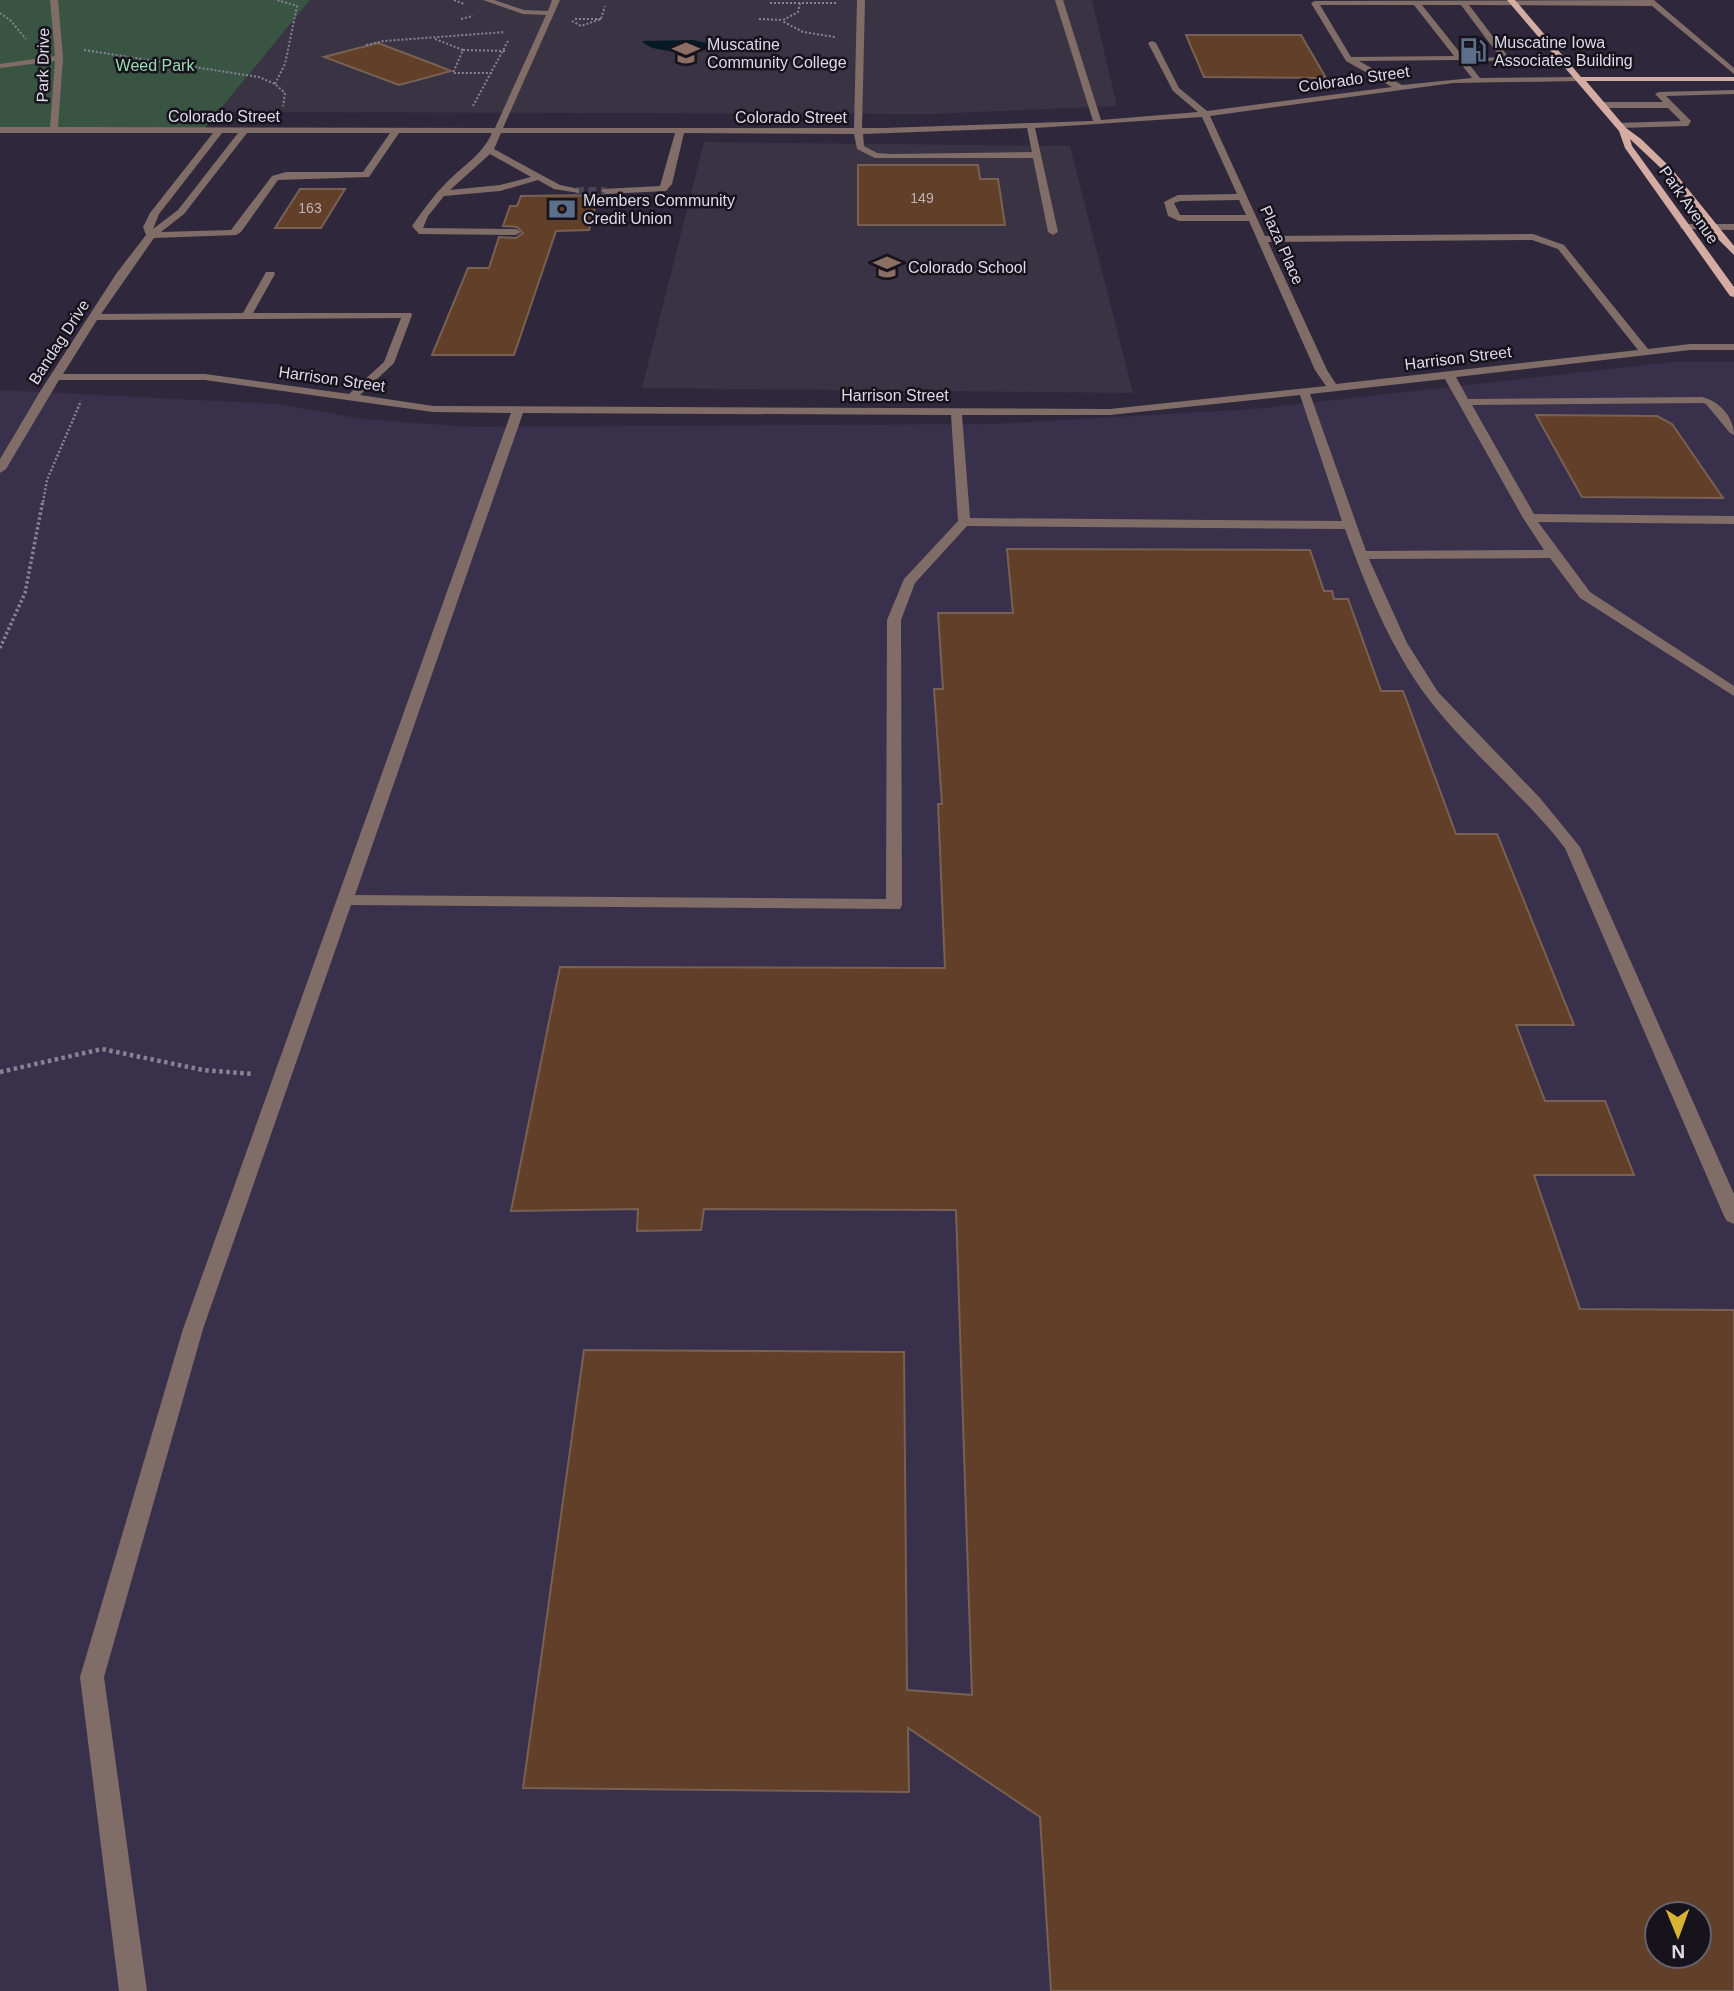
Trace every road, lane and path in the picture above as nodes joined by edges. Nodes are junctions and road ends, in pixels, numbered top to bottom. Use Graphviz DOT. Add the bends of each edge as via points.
graph roads {
  1 [pos="54,0"];
  2 [pos="277,0"];
  3 [pos="454,0"];
  4 [pos="487,0"];
  5 [pos="556,0"];
  6 [pos="1059,0"];
  7 [pos="861,1"];
  8 [pos="1513,2"];
  9 [pos="1555,2"];
  10 [pos="1652,2"];
  11 [pos="770,3"];
  12 [pos="800,3"];
  13 [pos="1416,3"];
  14 [pos="1463,3"];
  15 [pos="466,4"];
  16 [pos="605,6"];
  17 [pos="0,13"];
  18 [pos="550,13"];
  19 [pos="569,19"];
  20 [pos="759,19"];
  21 [pos="783,20"];
  22 [pos="513,31"];
  23 [pos="420,33"];
  24 [pos="431,37"];
  25 [pos="860,38"];
  26 [pos="508,41"];
  27 [pos="1152,43"];
  28 [pos="366,45"];
  29 [pos="463,50"];
  30 [pos="503,51"];
  31 [pos="532,51"];
  32 [pos="59,55"];
  33 [pos="1349,59"];
  34 [pos="1461,60"];
  35 [pos="0,66"];
  36 [pos="1734,72"];
  37 [pos="491,73"];
  38 [pos="521,73"];
  39 [pos="1477,79"];
  40 [pos="1580,79"];
  41 [pos="1702,79"];
  42 [pos="1734,79"];
  43 [pos="275,84"];
  44 [pos="1399,87"];
  45 [pos="1715,92"];
  46 [pos="1734,92"];
  47 [pos="1601,105"];
  48 [pos="1671,105"];
  49 [pos="473,106"];
  50 [pos="281,111"];
  51 [pos="1205,114"];
  52 [pos="1098,123"];
  53 [pos="1031,127"];
  54 [pos="1621,128"];
  55 [pos="0,130"];
  56 [pos="54,130"];
  57 [pos="219,131"];
  58 [pos="244,131"];
  59 [pos="396,131"];
  60 [pos="497,131"];
  61 [pos="680,131"];
  62 [pos="858,131"];
  63 [pos="489,150"];
  64 [pos="1036,155"];
  65 [pos="540,177"];
  66 [pos="576,191"];
  67 [pos="606,191"];
  68 [pos="443,193"];
  69 [pos="1242,197"];
  70 [pos="1252,219"];
  71 [pos="1685,227"];
  72 [pos="1712,227"];
  73 [pos="1734,227"];
  74 [pos="516,232"];
  75 [pos="1053,232"];
  76 [pos="151,235"];
  77 [pos="1262,239"];
  78 [pos="1734,252"];
  79 [pos="270,274"];
  80 [pos="1734,294"];
  81 [pos="246,316"];
  82 [pos="94,317"];
  83 [pos="1734,347"];
  84 [pos="1645,352"];
  85 [pos="1449,375"];
  86 [pos="55,377"];
  87 [pos="1333,388"];
  88 [pos="1304,392"];
  89 [pos="351,398"];
  90 [pos="1462,402"];
  91 [pos="518,410"];
  92 [pos="956,411"];
  93 [pos="1734,431"];
  94 [pos="0,469"];
  95 [pos="1529,517"];
  96 [pos="1734,520"];
  97 [pos="964,523"];
  98 [pos="1350,525"];
  99 [pos="1553,554"];
  100 [pos="1361,555"];
  101 [pos="1734,692"];
  102 [pos="344,900"];
  103 [pos="0,1072"];
  104 [pos="282,1076"];
  105 [pos="1734,1216"];
  106 [pos="133,1991"];
  1 -- 32 [label="street, Park Drive"];
  2 -- 43 [label="path" via="297,6 285,64"];
  3 -- 15 [label="path"];
  4 -- 18 [label="street" via="523,12"];
  5 -- 18 [label="street"];
  6 -- 52 [label="street"];
  7 -- 12 [label="path"];
  7 -- 25 [label="street"];
  8 -- 9 [label="street"];
  8 -- 14 [label="street"];
  8 -- 40 [label="main road, Park Avenue"];
  9 -- 10 [label="street"];
  10 -- 36 [label="street"];
  11 -- 12 [label="path"];
  12 -- 21 [label="path" via="798,12"];
  13 -- 14 [label="street"];
  13 -- 33 [label="street" via="1315,3"];
  13 -- 34 [label="street"];
  14 -- 34 [label="street" via="1506,59"];
  16 -- 19 [label="path" via="601,19 581,26"];
  17 -- 32 [label="path" via="33,51"];
  18 -- 31 [label="street"];
  20 -- 21 [label="path"];
  21 -- 25 [label="path" via="803,32"];
  22 -- 24 [label="path"];
  23 -- 24 [label="path"];
  24 -- 28 [label="path"];
  24 -- 29 [label="path"];
  25 -- 62 [label="street"];
  26 -- 30 [label="path"];
  27 -- 51 [label="street" via="1176,89"];
  29 -- 30 [label="path"];
  29 -- 37 [label="path" via="453,73"];
  30 -- 31 [label="path"];
  30 -- 37 [label="path"];
  31 -- 38 [label="street"];
  32 -- 35 [label="street"];
  32 -- 43 [label="path" via="99,50 259,77"];
  32 -- 56 [label="street, Park Drive"];
  33 -- 34 [label="street"];
  33 -- 44 [label="street"];
  34 -- 39 [label="street"];
  37 -- 38 [label="path"];
  37 -- 49 [label="path"];
  38 -- 60 [label="street"];
  39 -- 40 [label="street, Colorado Street"];
  39 -- 44 [label="street, Colorado Street"];
  40 -- 41 [label="main road"];
  40 -- 47 [label="main road, Park Avenue"];
  41 -- 42 [label="main road"];
  41 -- 45 [label="street"];
  43 -- 50 [label="path" via="285,93"];
  44 -- 51 [label="street, Colorado Street"];
  45 -- 46 [label="street"];
  45 -- 48 [label="street" via="1659,94"];
  47 -- 48 [label="street"];
  47 -- 54 [label="main road, Park Avenue"];
  48 -- 54 [label="street" via="1688,123"];
  51 -- 52 [label="street, Colorado Street"];
  51 -- 69 [label="street, Plaza Place"];
  52 -- 53 [label="street, Colorado Street"];
  53 -- 62 [label="street, Colorado Street"];
  53 -- 64 [label="street"];
  54 -- 71 [label="main road, Park Avenue" via="1628,146"];
  54 -- 72 [label="main road, Park Avenue" via="1655,157"];
  55 -- 56 [label="street, Colorado Street"];
  56 -- 57 [label="street, Colorado Street"];
  57 -- 58 [label="street, Colorado Street"];
  57 -- 76 [label="street, Bandag Drive" via="155,212 148,227"];
  58 -- 59 [label="street, Colorado Street"];
  58 -- 76 [label="street, Bandag Drive" via="181,212"];
  59 -- 60 [label="street, Colorado Street"];
  59 -- 76 [label="street" via="366,175 275,178 233,233"];
  60 -- 61 [label="street, Colorado Street"];
  60 -- 63 [label="street"];
  61 -- 62 [label="street, Colorado Street"];
  61 -- 67 [label="street" via="663,189"];
  62 -- 64 [label="street" via="860,147 875,155"];
  63 -- 65 [label="street"];
  63 -- 68 [label="street"];
  64 -- 75 [label="street"];
  65 -- 66 [label="street"];
  65 -- 68 [label="street" via="500,188"];
  68 -- 74 [label="street" via="424,214 419,231"];
  69 -- 70 [label="street, Plaza Place"];
  69 -- 70 [label="street" via="1169,202 1173,216 1179,218"];
  70 -- 77 [label="street, Plaza Place"];
  71 -- 72 [label="street"];
  71 -- 80 [label="main road, Park Avenue"];
  72 -- 73 [label="street"];
  72 -- 78 [label="main road, Park Avenue"];
  76 -- 82 [label="street, Bandag Drive"];
  77 -- 84 [label="street" via="1542,239 1561,247"];
  77 -- 87 [label="street, Plaza Place"];
  79 -- 81 [label="street"];
  81 -- 82 [label="street"];
  81 -- 89 [label="street" via="407,315 389,363"];
  82 -- 86 [label="street, Bandag Drive"];
  83 -- 84 [label="street, Harrison Street"];
  84 -- 85 [label="street, Harrison Street"];
  85 -- 87 [label="street, Harrison Street"];
  85 -- 90 [label="street"];
  86 -- 89 [label="street, Harrison Street" via="205,377"];
  86 -- 94 [label="street, Bandag Drive"];
  87 -- 88 [label="street, Harrison Street"];
  88 -- 92 [label="street, Harrison Street" via="1110,412"];
  88 -- 98 [label="street"];
  89 -- 91 [label="street, Harrison Street" via="433,409"];
  90 -- 93 [label="street" via="1702,400 1710,402"];
  90 -- 95 [label="street"];
  91 -- 92 [label="street, Harrison Street"];
  91 -- 102 [label="street"];
  92 -- 97 [label="street"];
  95 -- 96 [label="street"];
  95 -- 99 [label="street"];
  97 -- 98 [label="street"];
  97 -- 102 [label="street" via="909,582 894,621 894,905"];
  98 -- 100 [label="street"];
  99 -- 100 [label="street"];
  99 -- 101 [label="street" via="1585,595"];
  100 -- 105 [label="street" via="1416,671 1572,847"];
  102 -- 104 [label="street"];
  103 -- 104 [label="path" via="102,1049 204,1070"];
  104 -- 106 [label="street" via="193,1329 92,1677"];
}
